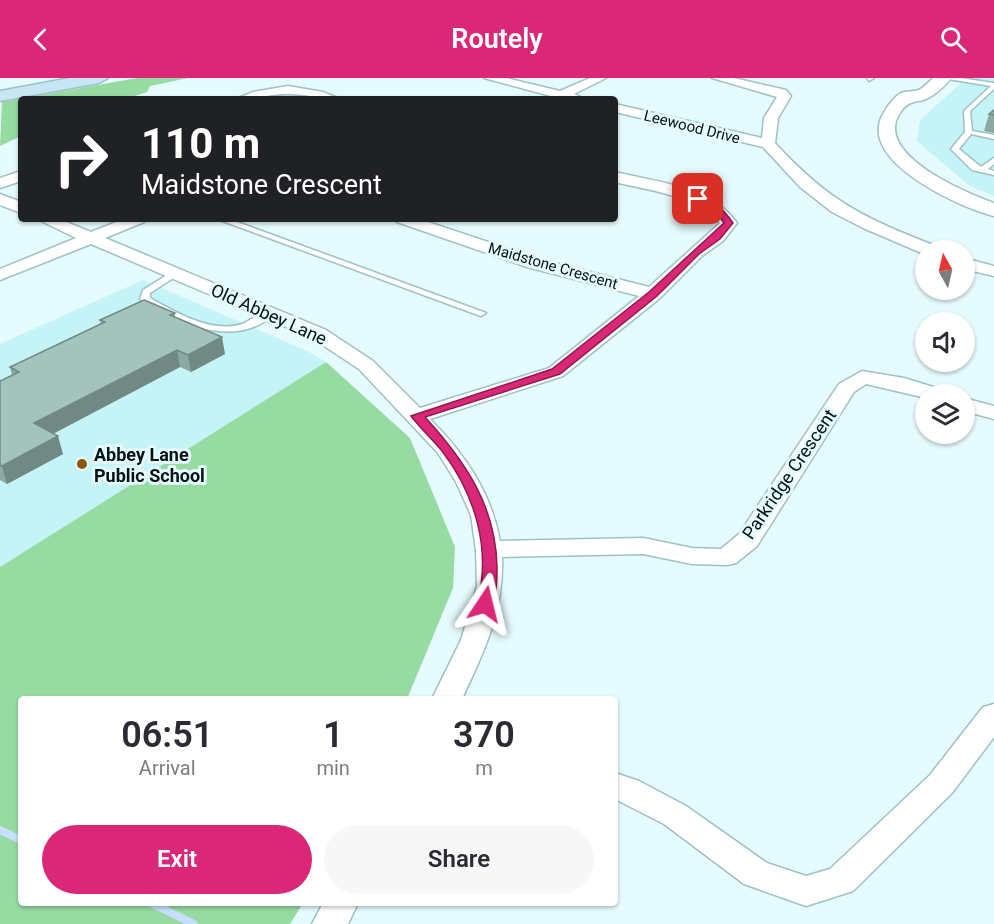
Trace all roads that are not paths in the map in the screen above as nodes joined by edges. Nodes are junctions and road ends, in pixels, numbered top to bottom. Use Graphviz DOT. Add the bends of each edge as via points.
graph roads {
  1 [pos="64,78"];
  2 [pos="99,78"];
  3 [pos="490,78"];
  4 [pos="600,78"];
  5 [pos="718,78"];
  6 [pos="915,78"];
  7 [pos="944,78"];
  8 [pos="971,78"];
  9 [pos="994,86"];
  10 [pos="0,89"];
  11 [pos="562,95"];
  12 [pos="0,96"];
  13 [pos="255,96"];
  14 [pos="321,96"];
  15 [pos="566,96"];
  16 [pos="906,97"];
  17 [pos="618,109"];
  18 [pos="969,132"];
  19 [pos="994,137"];
  20 [pos="768,144"];
  21 [pos="994,160"];
  22 [pos="982,170"];
  23 [pos="994,173"];
  24 [pos="18,177"];
  25 [pos="618,178"];
  26 [pos="0,183"];
  27 [pos="0,199"];
  28 [pos="18,207"];
  29 [pos="994,210"];
  30 [pos="52,222"];
  31 [pos="130,222"];
  32 [pos="229,222"];
  33 [pos="412,222"];
  34 [pos="89,238"];
  35 [pos="915,244"];
  36 [pos="975,266"];
  37 [pos="994,272"];
  38 [pos="175,273"];
  39 [pos="0,275"];
  40 [pos="653,294"];
  41 [pos="272,312"];
  42 [pos="481,313"];
  43 [pos="915,387"];
  44 [pos="975,408"];
  45 [pos="994,414"];
  46 [pos="417,416"];
  47 [pos="489,550"];
  48 [pos="448,696"];
  49 [pos="994,715"];
  50 [pos="618,787"];
  51 [pos="339,906"];
  52 [pos="330,924"];
  1 -- 10 [label="main road"];
  2 -- 12 [label="main road"];
  3 -- 11 [label="street"];
  4 -- 11 [label="street"];
  5 -- 20 [label="street" via="777,90 784,96 771,118"];
  6 -- 16 [label="street" via="900,90"];
  7 -- 8 [label="lane" via="992,84"];
  7 -- 16 [label="street" via="922,95"];
  9 -- 18 [label="lane" via="967,111"];
  11 -- 15 [label="street"];
  13 -- 14 [label="street" via="288,88"];
  16 -- 29 [label="street" via="892,112 887,127 898,156 940,185"];
  17 -- 20 [label="street, Leewood Drive"];
  18 -- 19 [label="lane"];
  18 -- 22 [label="lane" via="955,149"];
  20 -- 35 [label="street" via="797,176 848,215"];
  21 -- 22 [label="lane"];
  22 -- 23 [label="lane"];
  24 -- 26 [label="street"];
  25 -- 40 [label="street" via="698,199 719,210 729,223"];
  27 -- 28 [label="street"];
  30 -- 34 [label="street, Old Abbey Lane"];
  31 -- 34 [label="street"];
  32 -- 42 [label="lane"];
  33 -- 40 [label="street, Maidstone Crescent" via="532,263"];
  34 -- 38 [label="street, Old Abbey Lane"];
  34 -- 39 [label="street"];
  36 -- 37 [label="street"];
  38 -- 41 [label="street, Old Abbey Lane"];
  38 -- 41 [label="lane" via="146,292 145,299 212,330 230,331 252,325"];
  40 -- 46 [label="street, Maidstone Crescent" via="556,372"];
  41 -- 46 [label="street, Old Abbey Lane" via="319,334 366,365"];
  43 -- 47 [label="street, Parkridge Crescent" via="861,377 846,388 748,540 727,557 692,556 643,546"];
  44 -- 45 [label="street"];
  46 -- 47 [label="street, Old Abbey Lane" via="447,449 468,482 483,515"];
  47 -- 48 [label="street, Old Abbey Lane" via="490,586 475,640"];
  49 -- 50 [label="street" via="941,784 841,881 806,891 756,874 675,815"];
  51 -- 52 [label="street"];
}
